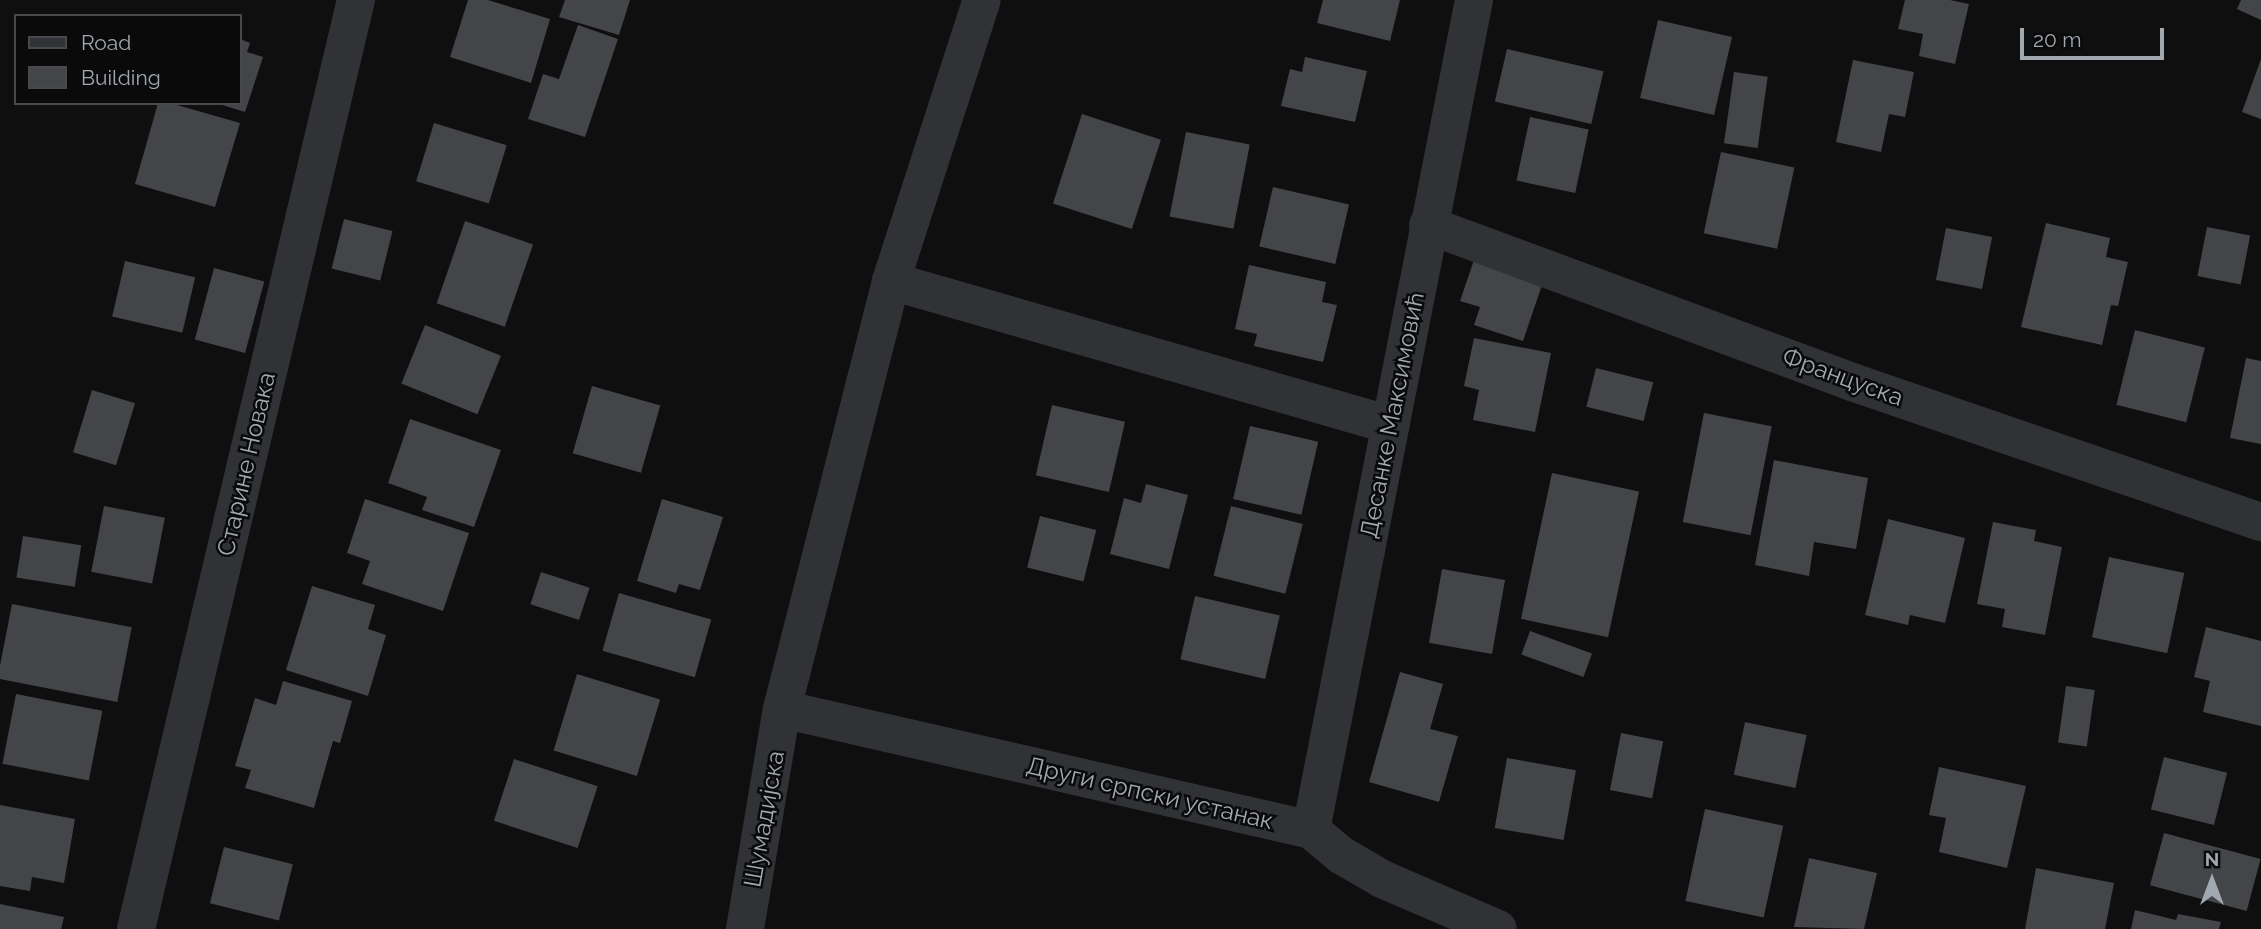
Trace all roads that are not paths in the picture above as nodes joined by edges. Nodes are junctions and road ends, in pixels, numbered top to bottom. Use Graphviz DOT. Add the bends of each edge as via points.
graph roads {
  1 [pos="356,0"];
  2 [pos="982,0"];
  3 [pos="1474,0"];
  4 [pos="1428,225"];
  5 [pos="891,281"];
  6 [pos="1391,425"];
  7 [pos="2261,522"];
  8 [pos="782,709"];
  9 [pos="1311,830"];
  10 [pos="136,929"];
  11 [pos="745,929"];
  12 [pos="1498,929"];
  1 -- 10 [label="street, Старине Новака"];
  2 -- 5 [label="street, Шумадијска"];
  3 -- 4 [label="street, Десанке Максимовић"];
  4 -- 6 [label="street, Десанке Максимовић"];
  4 -- 7 [label="street, Француска" via="1852,382"];
  5 -- 6 [label="street"];
  5 -- 8 [label="street, Шумадијска"];
  6 -- 9 [label="street, Десанке Максимовић"];
  8 -- 9 [label="street, Други српски устанак"];
  8 -- 11 [label="street, Шумадијска"];
  9 -- 12 [label="street, Други српски устанак" via="1382,880"];
}
